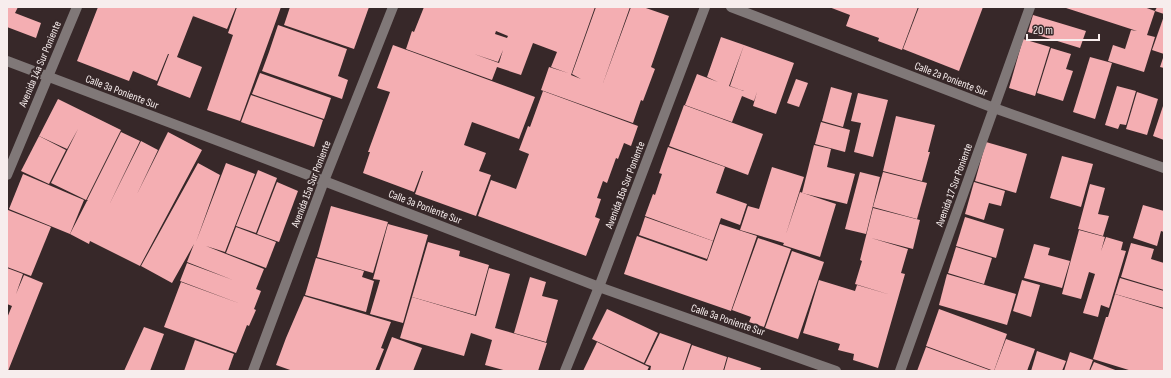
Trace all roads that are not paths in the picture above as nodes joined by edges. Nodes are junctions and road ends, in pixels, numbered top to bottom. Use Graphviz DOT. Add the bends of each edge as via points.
graph roads {
  1 [pos="77,7"];
  2 [pos="393,7"];
  3 [pos="705,7"];
  4 [pos="731,7"];
  5 [pos="1030,7"];
  6 [pos="7,61"];
  7 [pos="48,77"];
  8 [pos="994,108"];
  9 [pos="1164,168"];
  10 [pos="7,174"];
  11 [pos="324,181"];
  12 [pos="599,287"];
  13 [pos="253,371"];
  14 [pos="565,371"];
  15 [pos="836,371"];
  16 [pos="900,371"];
  1 -- 7 [label="street, Avenida 14a Sur Poniente"];
  2 -- 11 [label="street, Avenida 15a Sur Poniente"];
  3 -- 12 [label="street, Avenida 16a Sur Poniente"];
  4 -- 8 [label="street, Calle 2a Poniente Sur"];
  5 -- 8 [label="street, Avenida 17 Sur Poniente"];
  6 -- 7 [label="street, Calle 3a Poniente Sur"];
  7 -- 10 [label="street, Avenida 14a Sur Poniente"];
  7 -- 11 [label="street, Calle 3a Poniente Sur"];
  8 -- 9 [label="street, Calle 2a Poniente Sur"];
  8 -- 16 [label="street, Avenida 17 Sur Poniente"];
  11 -- 12 [label="street, Calle 3a Poniente Sur"];
  11 -- 13 [label="street, Avenida 15a Sur Poniente"];
  12 -- 14 [label="street, Avenida 16a Sur Poniente"];
  12 -- 15 [label="street, Calle 3a Poniente Sur"];
}
